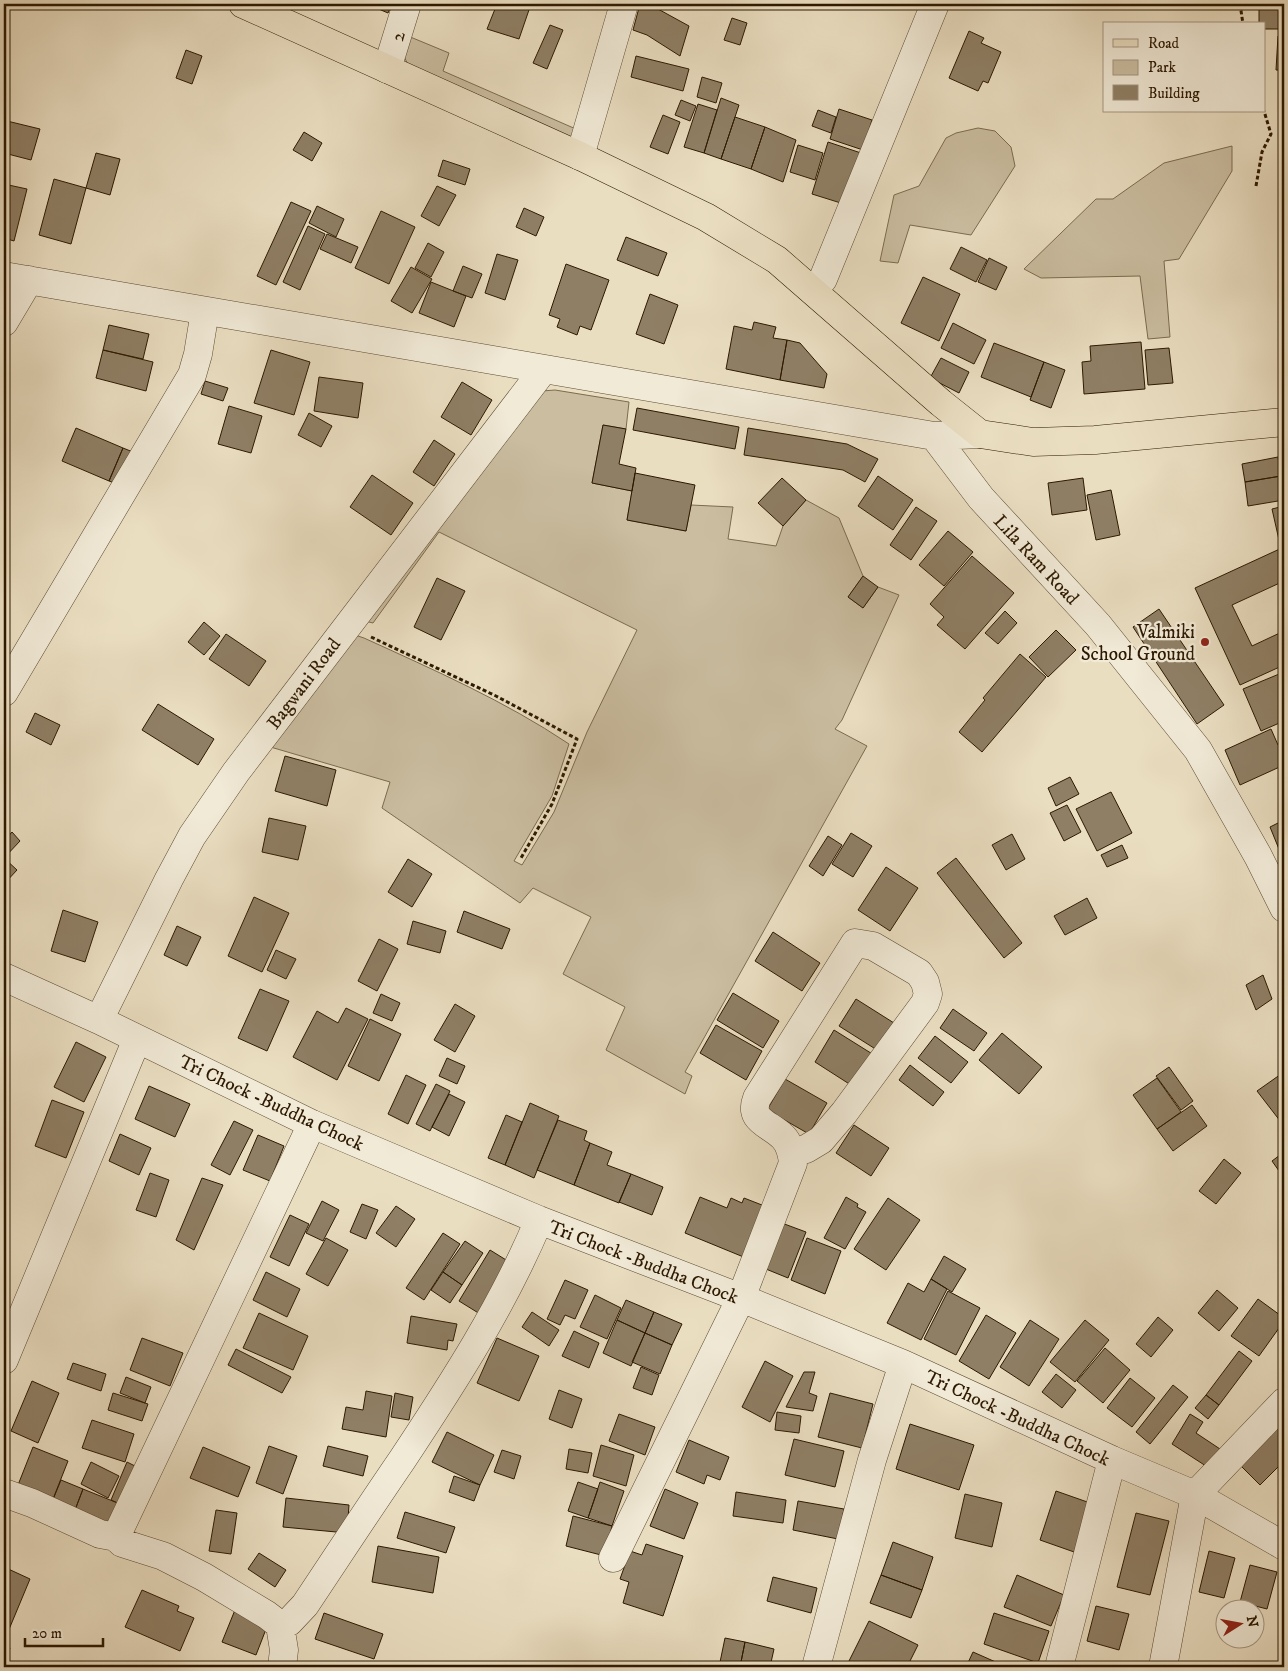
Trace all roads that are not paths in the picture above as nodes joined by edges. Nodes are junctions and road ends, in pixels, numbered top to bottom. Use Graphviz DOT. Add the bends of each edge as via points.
graph roads {
  1 [pos="243,4"];
  2 [pos="407,4"];
  3 [pos="624,4"];
  4 [pos="935,4"];
  5 [pos="387,69"];
  6 [pos="580,156"];
  7 [pos="16,278"];
  8 [pos="813,290"];
  9 [pos="205,311"];
  10 [pos="4,322"];
  11 [pos="544,369"];
  12 [pos="1284,422"];
  13 [pos="980,434"];
  14 [pos="934,436"];
  15 [pos="4,692"];
  16 [pos="1284,908"];
  17 [pos="4,976"];
  18 [pos="98,1020"];
  19 [pos="137,1038"];
  20 [pos="312,1124"];
  21 [pos="792,1153"];
  22 [pos="539,1220"];
  23 [pos="741,1298"];
  24 [pos="4,1360"];
  25 [pos="903,1364"];
  26 [pos="1284,1402"];
  27 [pos="1112,1460"];
  28 [pos="4,1493"];
  29 [pos="1195,1495"];
  30 [pos="116,1537"];
  31 [pos="1284,1546"];
  32 [pos="612,1558"];
  33 [pos="280,1625"];
  34 [pos="282,1667"];
  35 [pos="816,1667"];
  36 [pos="1059,1667"];
  37 [pos="1163,1667"];
  1 -- 5 [label="main road"];
  2 -- 5 [label="street, 2"];
  3 -- 6 [label="street"];
  4 -- 8 [label="street" via="823,279"];
  5 -- 6 [label="main road"];
  6 -- 8 [label="main road" via="706,217 777,260"];
  7 -- 9 [label="street"];
  7 -- 10 [label="street"];
  8 -- 13 [label="main road"];
  9 -- 11 [label="street"];
  9 -- 15 [label="street" via="192,375"];
  11 -- 14 [label="street"];
  11 -- 18 [label="street, Bagwani Road" via="346,626 192,836"];
  12 -- 13 [label="main road" via="1095,440 1033,442"];
  13 -- 14 [label="street"];
  14 -- 16 [label="street, Lila Ram Road" via="981,498 1098,625 1198,750"];
  17 -- 18 [label="street, Tri Chock -Buddha Chock"];
  18 -- 19 [label="street, Tri Chock -Buddha Chock"];
  19 -- 20 [label="street, Tri Chock -Buddha Chock"];
  19 -- 24 [label="street"];
  20 -- 22 [label="street, Tri Chock -Buddha Chock"];
  20 -- 30 [label="street"];
  21 -- 21 [label="street" via="788,1143 757,1117 754,1110 757,1098 855,943 873,946 919,973 928,994 925,1003 822,1140"];
  21 -- 23 [label="street" via="793,1163"];
  22 -- 23 [label="street, Tri Chock -Buddha Chock"];
  22 -- 33 [label="street" via="522,1262 433,1414 304,1605 289,1622"];
  23 -- 25 [label="street, Tri Chock -Buddha Chock"];
  23 -- 32 [label="street"];
  25 -- 27 [label="street, Tri Chock -Buddha Chock"];
  25 -- 35 [label="street" via="872,1460"];
  26 -- 29 [label="street"];
  27 -- 29 [label="street, Tri Chock -Buddha Chock"];
  27 -- 36 [label="street"];
  28 -- 30 [label="street" via="100,1534"];
  29 -- 31 [label="street, Tri Chock -Buddha Chock"];
  29 -- 37 [label="street"];
  30 -- 33 [label="street" via="122,1543 163,1556 204,1577"];
  33 -- 34 [label="street" via="284,1650"];
}
